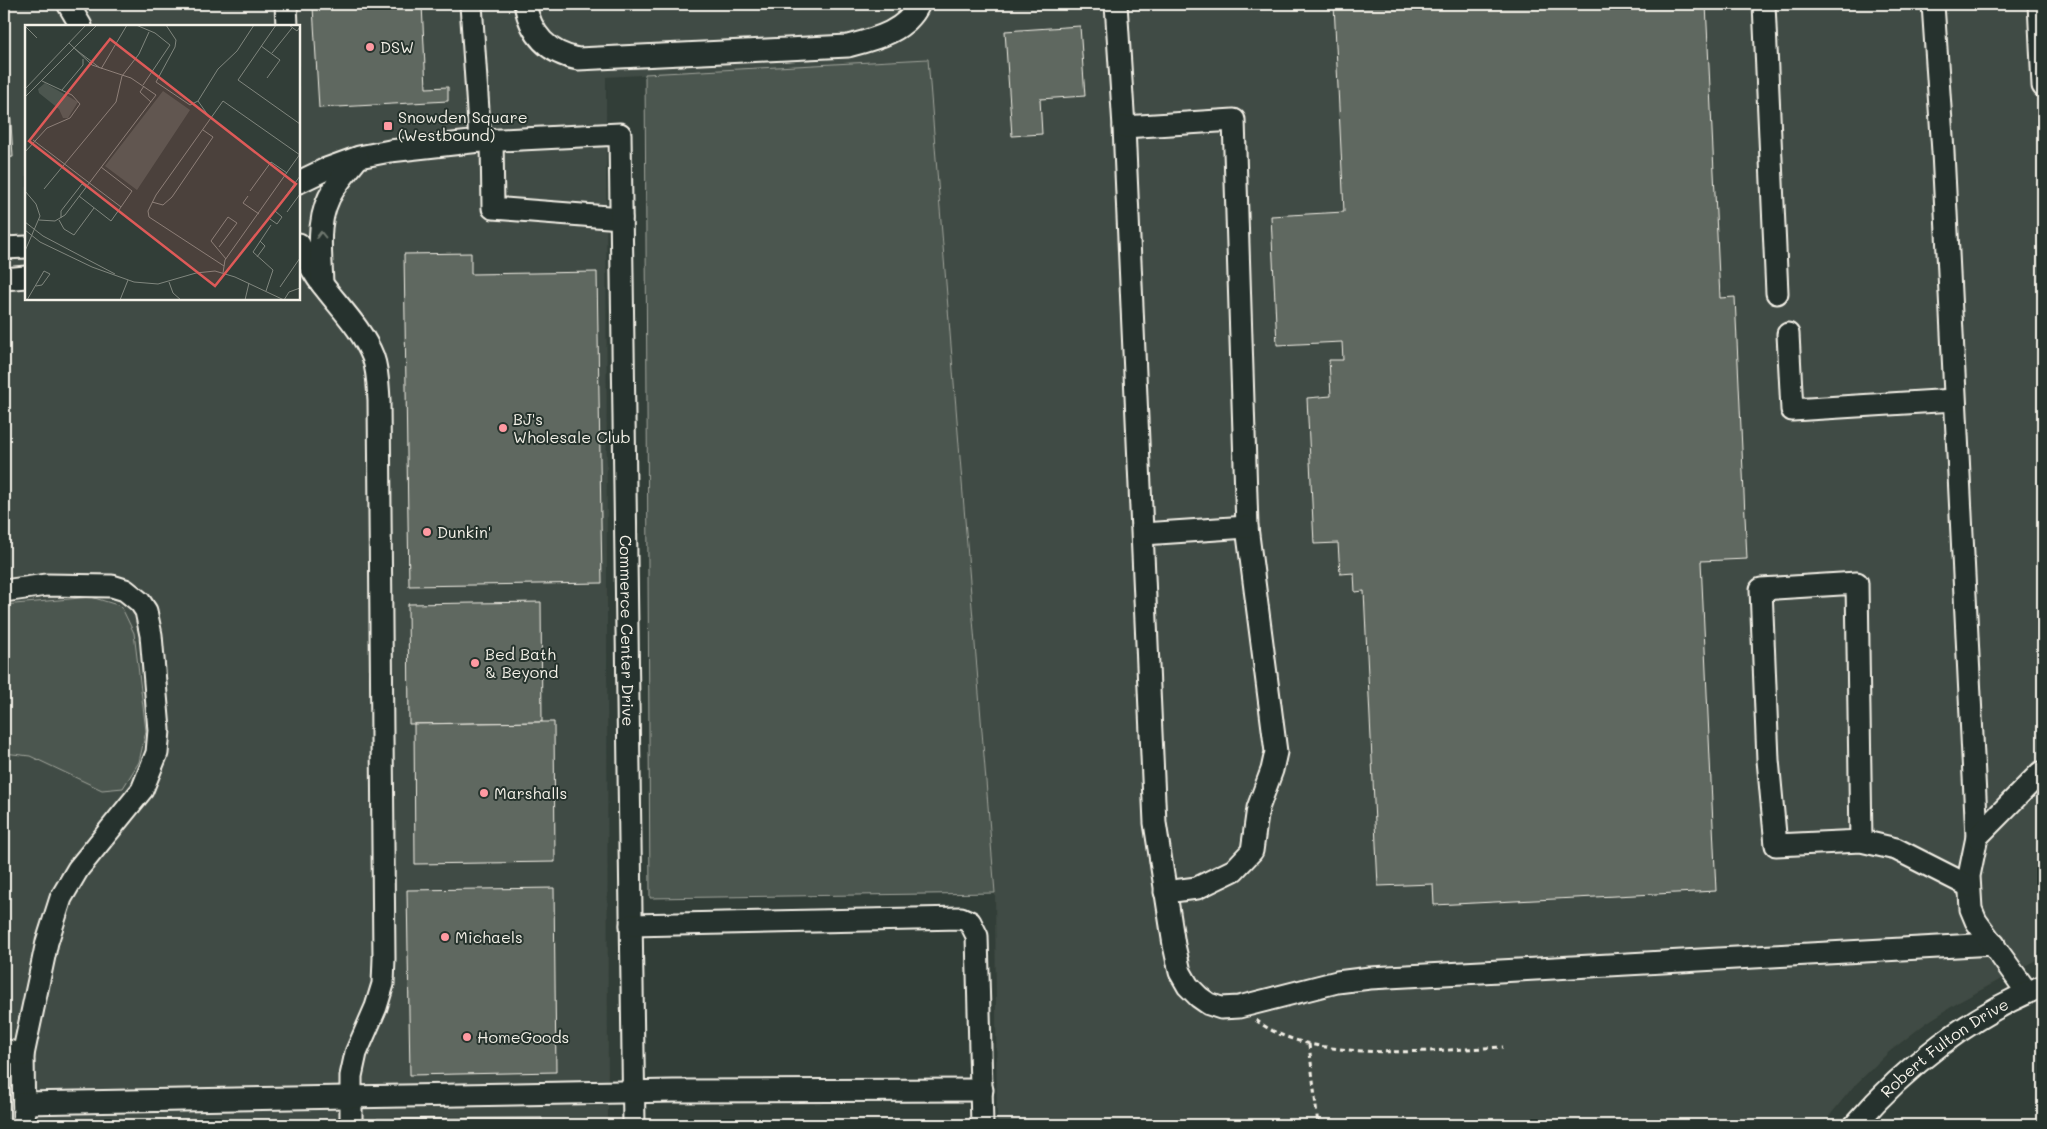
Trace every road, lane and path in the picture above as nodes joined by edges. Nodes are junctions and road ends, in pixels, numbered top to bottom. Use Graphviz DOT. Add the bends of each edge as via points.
graph roads {
  1 [pos="68,4"];
  2 [pos="286,4"];
  3 [pos="471,4"];
  4 [pos="525,4"];
  5 [pos="919,4"];
  6 [pos="1115,4"];
  7 [pos="1764,4"];
  8 [pos="1933,4"];
  9 [pos="2039,4"];
  10 [pos="80,25"];
  11 [pos="287,25"];
  12 [pos="2043,86"];
  13 [pos="1124,127"];
  14 [pos="486,141"];
  15 [pos="359,157"];
  16 [pos="300,182"];
  17 [pos="621,218"];
  18 [pos="300,246"];
  19 [pos="25,247"];
  20 [pos="4,248"];
  21 [pos="25,277"];
  22 [pos="4,279"];
  23 [pos="322,284"];
  24 [pos="1777,293"];
  25 [pos="1788,334"];
  26 [pos="1954,400"];
  27 [pos="1247,527"];
  28 [pos="1143,534"];
  29 [pos="4,591"];
  30 [pos="2040,773"];
  31 [pos="1977,837"];
  32 [pos="1862,841"];
  33 [pos="1969,886"];
  34 [pos="1165,892"];
  35 [pos="632,924"];
  36 [pos="1994,944"];
  37 [pos="2035,989"];
  38 [pos="1240,1007"];
  39 [pos="1309,1044"];
  40 [pos="1503,1047"];
  41 [pos="13,1053"];
  42 [pos="982,1090"];
  43 [pos="633,1092"];
  44 [pos="350,1098"];
  45 [pos="24,1103"];
  46 [pos="24,1125"];
  47 [pos="351,1125"];
  48 [pos="634,1125"];
  49 [pos="982,1125"];
  50 [pos="1318,1125"];
  51 [pos="1855,1125"];
  1 -- 10 [label="street"];
  2 -- 11 [label="street"];
  3 -- 14 [label="street"];
  4 -- 5 [label="street" via="536,31 547,46 561,56 578,59 848,46 888,34 911,18"];
  6 -- 13 [label="street"];
  7 -- 24 [label="street"];
  8 -- 26 [label="street"];
  9 -- 12 [label="street"];
  13 -- 27 [label="street" via="1234,120"];
  13 -- 28 [label="street"];
  14 -- 15 [label="street" via="428,145"];
  14 -- 17 [label="street" via="492,208"];
  14 -- 17 [label="street, Commerce Center Drive" via="620,134"];
  15 -- 16 [label="street"];
  23 -- 15 [label="street, one-way" via="321,224 325,206 333,189"];
  17 -- 35 [label="street, Commerce Center Drive"];
  18 -- 23 [label="street"];
  19 -- 20 [label="street"];
  21 -- 22 [label="street"];
  23 -- 44 [label="street" via="354,322 365,341 373,358 379,400 384,958 381,991 356,1053"];
  25 -- 26 [label="street" via="1792,410"];
  26 -- 31 [label="street"];
  27 -- 28 [label="street"];
  27 -- 34 [label="street" via="1276,752 1272,770 1258,808 1252,851 1234,870 1197,888"];
  28 -- 34 [label="street" via="1155,823"];
  29 -- 41 [label="street" via="46,585 112,586 125,590 140,602 146,611 151,635 159,730 157,754 142,790 78,869 61,898"];
  30 -- 31 [label="street"];
  31 -- 33 [label="street"];
  32 -- 32 [label="street" via="1776,845 1768,760 1760,588 1857,583"];
  32 -- 33 [label="street" via="1896,849"];
  33 -- 36 [label="street" via="1971,909 1976,921"];
  34 -- 38 [label="street" via="1180,972 1188,986 1209,1004 1221,1008"];
  35 -- 42 [label="street" via="962,918 970,922 978,936"];
  35 -- 43 [label="street, Commerce Center Drive"];
  36 -- 37 [label="street"];
  36 -- 38 [label="street" via="1370,978 1320,986"];
  37 -- 51 [label="street, Robert Fulton Drive" via="1942,1044 1905,1073"];
  38 -- 39 [label="path" via="1263,1026"];
  39 -- 40 [label="path" via="1354,1050"];
  39 -- 50 [label="path"];
  41 -- 45 [label="street"];
  42 -- 43 [label="street"];
  42 -- 49 [label="street"];
  43 -- 44 [label="street"];
  43 -- 48 [label="street, Commerce Center Drive"];
  44 -- 45 [label="street"];
  44 -- 47 [label="street"];
  45 -- 46 [label="street"];
}
